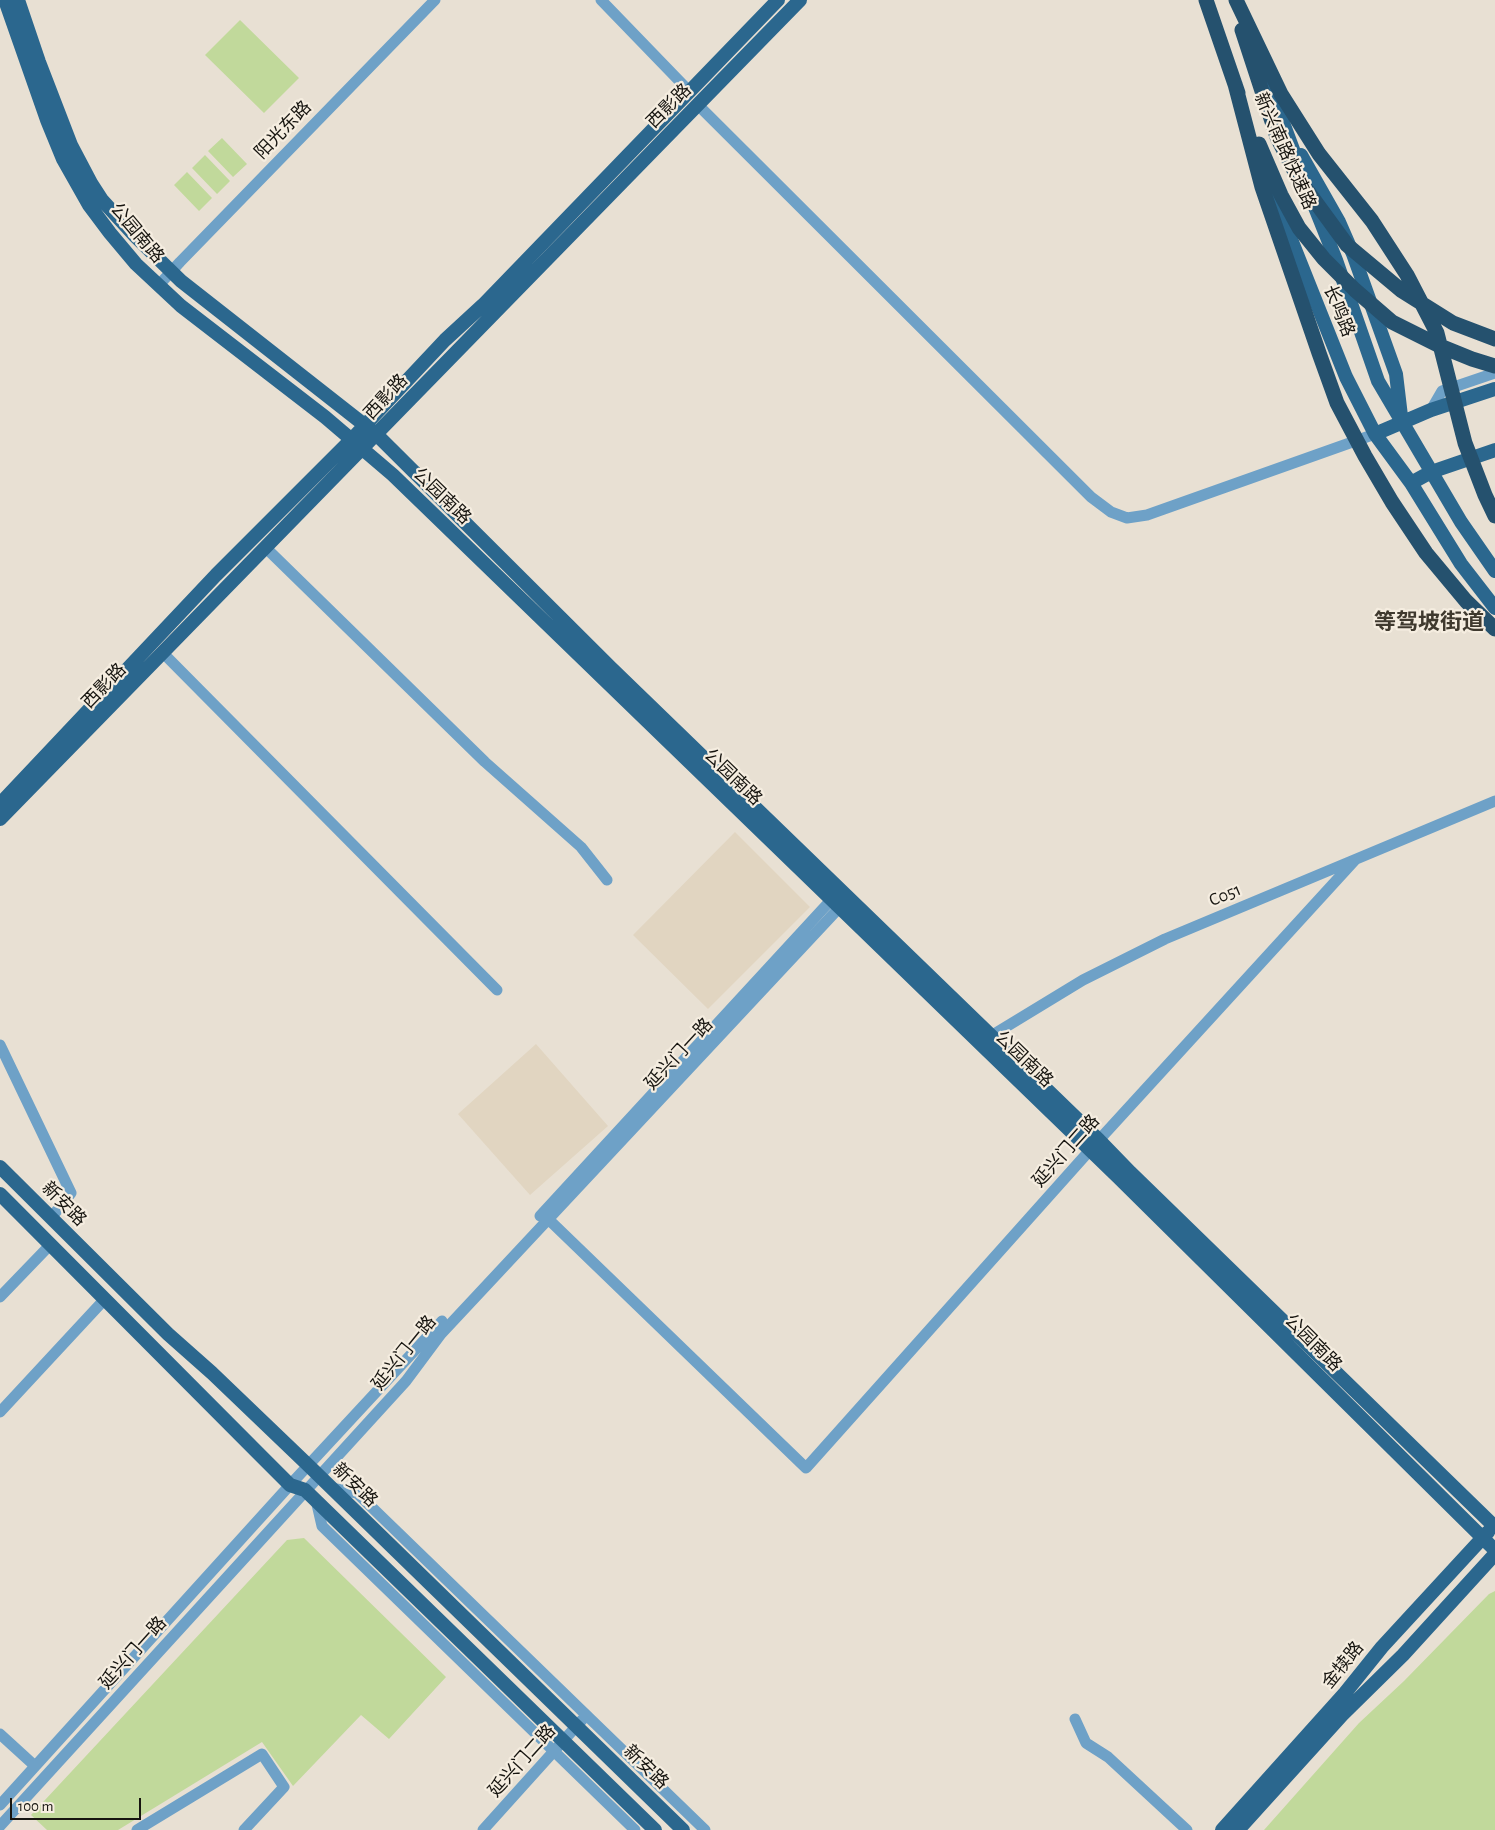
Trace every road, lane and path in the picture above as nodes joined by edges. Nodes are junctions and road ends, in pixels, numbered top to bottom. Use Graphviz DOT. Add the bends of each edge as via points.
graph roads {
  1 [pos="435,0"];
  2 [pos="601,0"];
  3 [pos="778,0"];
  4 [pos="800,0"];
  5 [pos="1204,0"];
  6 [pos="1236,0"];
  7 [pos="10,6"];
  8 [pos="1235,84"];
  9 [pos="690,92"];
  10 [pos="698,105"];
  11 [pos="1281,120"];
  12 [pos="171,272"];
  13 [pos="158,286"];
  14 [pos="1495,339"];
  15 [pos="1495,366"];
  16 [pos="1495,373"];
  17 [pos="1495,389"];
  18 [pos="1431,410"];
  19 [pos="1402,423"];
  20 [pos="365,424"];
  21 [pos="376,434"];
  22 [pos="1375,434"];
  23 [pos="352,439"];
  24 [pos="363,448"];
  25 [pos="1495,450"];
  26 [pos="1431,472"];
  27 [pos="1411,484"];
  28 [pos="1495,516"];
  29 [pos="266,548"];
  30 [pos="1495,572"];
  31 [pos="1495,608"];
  32 [pos="1495,629"];
  33 [pos="163,653"];
  34 [pos="1495,801"];
  35 [pos="0,804"];
  36 [pos="0,819"];
  37 [pos="1355,860"];
  38 [pos="607,880"];
  39 [pos="836,903"];
  40 [pos="497,990"];
  41 [pos="985,1039"];
  42 [pos="0,1045"];
  43 [pos="1095,1145"];
  44 [pos="0,1167"];
  45 [pos="0,1194"];
  46 [pos="546,1216"];
  47 [pos="51,1218"];
  48 [pos="51,1244"];
  49 [pos="0,1297"];
  50 [pos="104,1300"];
  51 [pos="0,1412"];
  52 [pos="308,1465"];
  53 [pos="319,1476"];
  54 [pos="290,1485"];
  55 [pos="331,1488"];
  56 [pos="305,1490"];
  57 [pos="1495,1526"];
  58 [pos="1482,1537"];
  59 [pos="1495,1550"];
  60 [pos="1495,1554"];
  61 [pos="587,1715"];
  62 [pos="1075,1719"];
  63 [pos="576,1726"];
  64 [pos="0,1734"];
  65 [pos="558,1746"];
  66 [pos="35,1766"];
  67 [pos="0,1805"];
  68 [pos="0,1826"];
  69 [pos="250,1828"];
  70 [pos="137,1830"];
  71 [pos="483,1830"];
  72 [pos="635,1830"];
  73 [pos="655,1830"];
  74 [pos="683,1830"];
  75 [pos="705,1830"];
  76 [pos="1187,1830"];
  77 [pos="1222,1830"];
  78 [pos="1238,1830"];
  1 -- 12 [label="street, 阳光东路"];
  2 -- 9 [label="street"];
  3 -- 9 [label="main road, 西影路"];
  4 -- 10 [label="main road, 西影路"];
  5 -- 8 [label="highway, 新兴南路快速路, bridge"];
  5 -- 22 [label="main road, 长鸣路" via="1246,126 1346,377"];
  6 -- 11 [label="main road, 长鸣路"];
  6 -- 14 [label="highway, 新兴南路快速路, bridge" via="1277,138 1298,178 1347,245 1402,291 1453,323"];
  6 -- 28 [label="highway, bridge" via="1281,94 1319,154 1372,221 1408,275 1437,333 1465,443"];
  7 -- 12 [label="main road, 公园南路" via="82,167 102,200"];
  7 -- 13 [label="main road, 公园南路" via="47,120 71,174 110,233"];
  8 -- 15 [label="highway, 新兴南路快速路, bridge" via="1281,195 1299,228 1324,259 1392,322 1440,346"];
  8 -- 32 [label="highway, bridge" via="1262,187 1337,403 1369,464 1426,553 1466,602"];
  9 -- 20 [label="main road, 西影路"];
  10 -- 21 [label="main road, 西影路"];
  10 -- 22 [label="street" via="1090,497 1111,512 1127,518 1147,515"];
  11 -- 19 [label="main road, 长鸣路" via="1336,260 1378,381"];
  11 -- 19 [label="main road" via="1350,246 1396,374"];
  12 -- 13 [label="street, 阳光东路"];
  12 -- 20 [label="main road, 公园南路"];
  13 -- 23 [label="main road, 公园南路"];
  16 -- 18 [label="street" via="1442,391"];
  17 -- 18 [label="main road"];
  18 -- 19 [label="main road"];
  19 -- 22 [label="main road"];
  19 -- 26 [label="main road, 长鸣路"];
  20 -- 21 [label="main road, 公园南路"];
  20 -- 23 [label="main road, 西影路"];
  21 -- 24 [label="main road, 西影路"];
  21 -- 41 [label="main road, 公园南路"];
  22 -- 27 [label="main road, 长鸣路"];
  23 -- 24 [label="main road, 公园南路"];
  23 -- 35 [label="main road, 西影路" via="216,575"];
  24 -- 29 [label="main road, 西影路"];
  24 -- 39 [label="main road, 公园南路"];
  25 -- 26 [label="main road"];
  26 -- 27 [label="main road"];
  26 -- 30 [label="main road, 长鸣路"];
  27 -- 31 [label="main road, 长鸣路" via="1461,564"];
  29 -- 33 [label="main road, 西影路"];
  29 -- 38 [label="street" via="485,762 581,847"];
  33 -- 36 [label="main road, 西影路"];
  33 -- 40 [label="street"];
  34 -- 37 [label="street, C051"];
  37 -- 41 [label="street, C051" via="1165,939 1083,980"];
  37 -- 43 [label="street, 延兴门二路"];
  39 -- 41 [label="main road, 公园南路"];
  39 -- 46 [label="street, 延兴门一路"];
  41 -- 43 [label="main road, 公园南路"];
  42 -- 47 [label="street" via="71,1193"];
  43 -- 46 [label="street, 延兴门二路" via="806,1468"];
  43 -- 57 [label="main road, 公园南路" via="1137,1179"];
  43 -- 58 [label="main road, 公园南路"];
  44 -- 47 [label="main road, 新安路"];
  45 -- 48 [label="main road"];
  46 -- 52 [label="street, 延兴门一路"];
  46 -- 53 [label="street, 延兴门一路" via="441,1334 406,1381"];
  47 -- 52 [label="main road, 新安路" via="168,1334"];
  48 -- 49 [label="street"];
  48 -- 50 [label="main road"];
  50 -- 51 [label="street"];
  50 -- 54 [label="main road"];
  52 -- 53 [label="main road, 新安路"];
  52 -- 54 [label="street, 延兴门一路"];
  53 -- 55 [label="main road, 新安路"];
  53 -- 56 [label="street, 延兴门一路"];
  54 -- 56 [label="main road"];
  54 -- 66 [label="street, 延兴门一路"];
  55 -- 61 [label="street" via="357,1493"];
  55 -- 63 [label="main road, 新安路"];
  56 -- 65 [label="main road"];
  56 -- 68 [label="street, 延兴门一路"];
  57 -- 58 [label="main road, 金犊路"];
  58 -- 59 [label="main road, 公园南路"];
  58 -- 77 [label="main road, 金犊路"];
  60 -- 78 [label="main road, 金犊路"];
  61 -- 63 [label="street, 延兴门二路"];
  61 -- 75 [label="street"];
  62 -- 76 [label="street" via="1086,1743 1108,1757"];
  63 -- 65 [label="street, 延兴门二路"];
  63 -- 74 [label="main road, 新安路"];
  64 -- 66 [label="street"];
  65 -- 71 [label="street, 延兴门二路"];
  65 -- 72 [label="street"];
  65 -- 73 [label="main road"];
  66 -- 67 [label="street, 延兴门一路"];
  69 -- 70 [label="street" via="284,1787 262,1754"];
}
